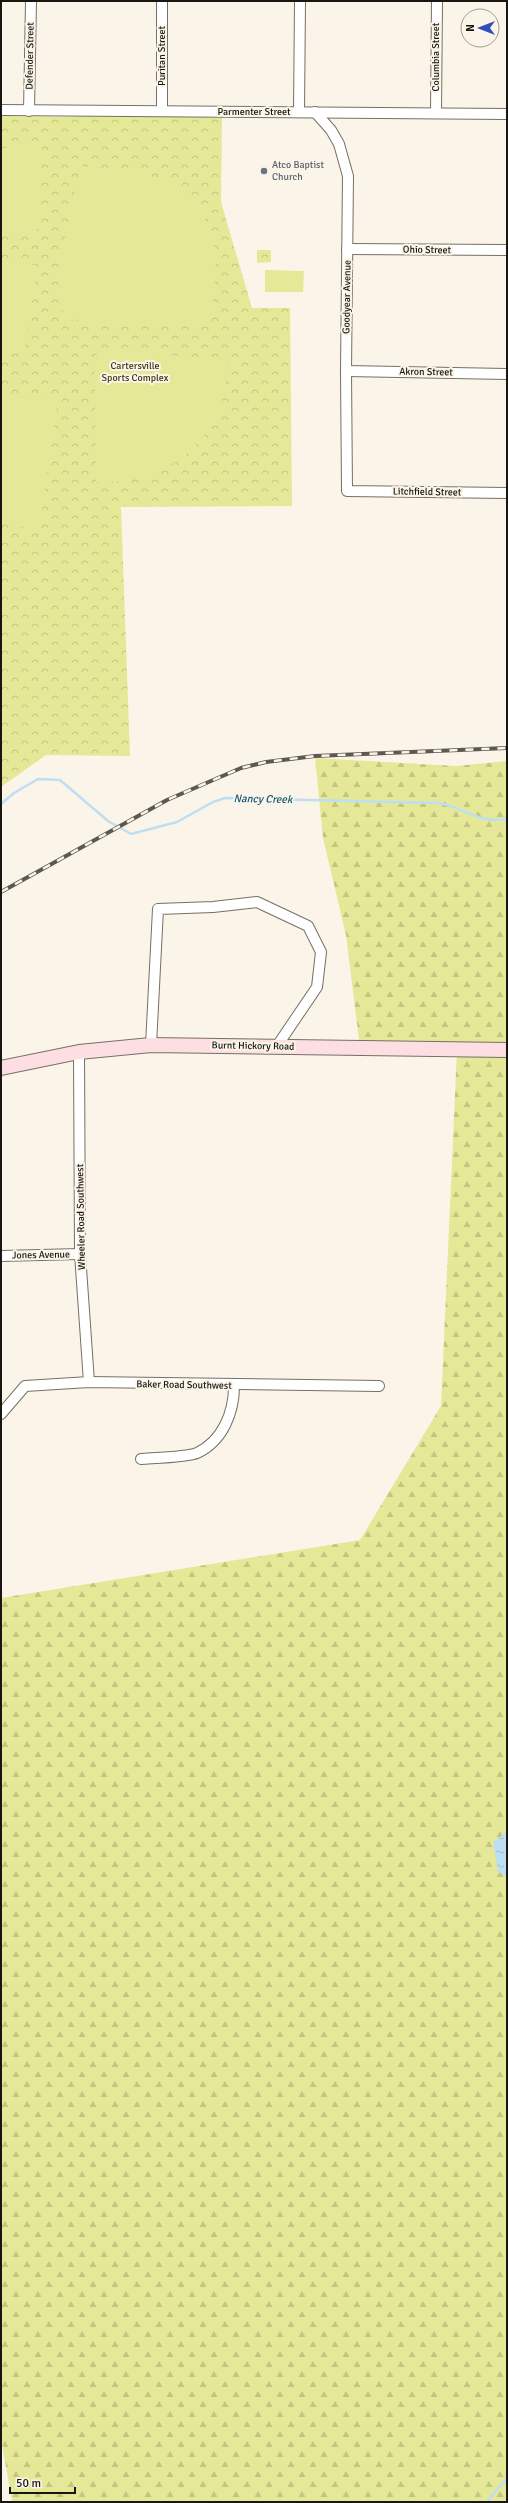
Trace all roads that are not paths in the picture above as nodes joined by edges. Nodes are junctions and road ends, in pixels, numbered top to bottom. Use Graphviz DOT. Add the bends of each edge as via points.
graph roads {
  1 [pos="31,1"];
  2 [pos="162,1"];
  3 [pos="300,1"];
  4 [pos="437,1"];
  5 [pos="1,110"];
  6 [pos="29,110"];
  7 [pos="162,110"];
  8 [pos="299,112"];
  9 [pos="315,112"];
  10 [pos="436,113"];
  11 [pos="507,114"];
  12 [pos="347,249"];
  13 [pos="507,250"];
  14 [pos="346,371"];
  15 [pos="507,374"];
  16 [pos="347,492"];
  17 [pos="507,493"];
  18 [pos="151,1045"];
  19 [pos="277,1046"];
  20 [pos="507,1050"];
  21 [pos="79,1052"];
  22 [pos="1,1068"];
  23 [pos="80,1254"];
  24 [pos="1,1256"];
  25 [pos="88,1382"];
  26 [pos="234,1386"];
  27 [pos="379,1386"];
  28 [pos="1,1414"];
  29 [pos="141,1459"];
  1 -- 6 [label="street, Defender Street"];
  2 -- 7 [label="street, Puritan Street"];
  3 -- 8 [label="street"];
  4 -- 10 [label="street, Columbia Street"];
  5 -- 6 [label="street, Parmenter Street"];
  6 -- 7 [label="street, Parmenter Street"];
  7 -- 8 [label="street, Parmenter Street"];
  8 -- 9 [label="street, Parmenter Street"];
  9 -- 10 [label="street, Parmenter Street"];
  9 -- 12 [label="street, Goodyear Avenue" via="335,136 345,160 349,182"];
  10 -- 11 [label="street, Parmenter Street"];
  12 -- 13 [label="street, Ohio Street"];
  12 -- 14 [label="street, Goodyear Avenue"];
  14 -- 15 [label="street, Akron Street"];
  14 -- 16 [label="street, Goodyear Avenue"];
  16 -- 17 [label="street, Litchfield Street"];
  18 -- 19 [label="main road, Burnt Hickory Road"];
  18 -- 19 [label="street" via="158,909 257,902 308,926 321,952 317,987"];
  18 -- 21 [label="main road, Burnt Hickory Road"];
  19 -- 20 [label="main road, Burnt Hickory Road"];
  21 -- 22 [label="main road, Burnt Hickory Road"];
  21 -- 23 [label="street, Wheeler Road Southwest"];
  23 -- 24 [label="street, Jones Avenue"];
  23 -- 25 [label="street, Wheeler Road Southwest"];
  25 -- 26 [label="street, Baker Road Southwest"];
  25 -- 28 [label="street, Baker Road Southwest" via="25,1386"];
  26 -- 27 [label="street, Baker Road Southwest"];
  26 -- 29 [label="street" via="234,1404 222,1433 197,1453"];
}
